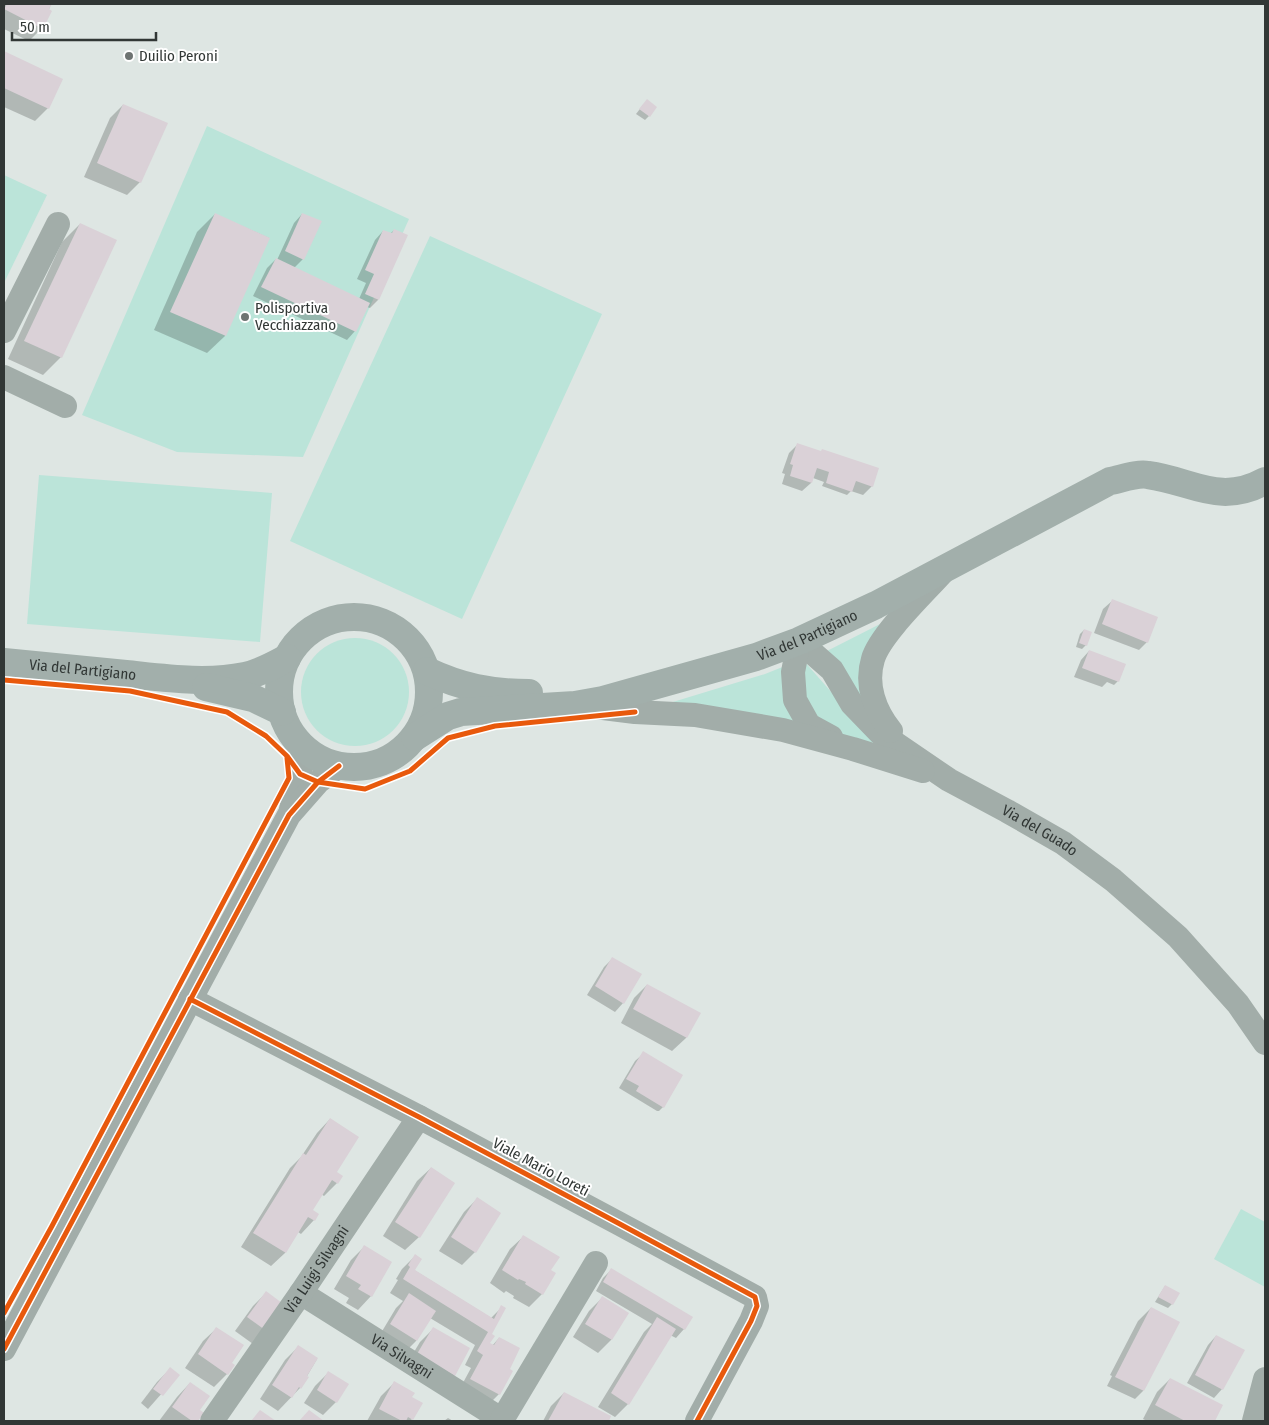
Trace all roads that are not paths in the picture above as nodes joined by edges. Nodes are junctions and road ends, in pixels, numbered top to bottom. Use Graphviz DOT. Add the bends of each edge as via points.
graph roads {
  1 [pos="58,224"];
  2 [pos="4,331"];
  3 [pos="4,378"];
  4 [pos="65,406"];
  5 [pos="1265,481"];
  6 [pos="947,568"];
  7 [pos="799,641"];
  8 [pos="287,658"];
  9 [pos="4,662"];
  10 [pos="427,671"];
  11 [pos="161,678"];
  12 [pos="660,684"];
  13 [pos="575,705"];
  14 [pos="282,712"];
  15 [pos="415,737"];
  16 [pos="303,747"];
  17 [pos="853,749"];
  18 [pos="908,752"];
  19 [pos="338,766"];
  20 [pos="949,780"];
  21 [pos="289,815"];
  22 [pos="190,999"];
  23 [pos="1265,1042"];
  24 [pos="419,1117"];
  25 [pos="596,1263"];
  26 [pos="301,1293"];
  27 [pos="4,1349"];
  28 [pos="1265,1379"];
  29 [pos="503,1420"];
  30 [pos="212,1421"];
  31 [pos="697,1421"];
  32 [pos="1254,1421"];
  1 -- 2 [label="street"];
  3 -- 4 [label="street"];
  5 -- 6 [label="main road, Via del Partigiano" via="1251,488 1228,492 1209,491 1147,474 1110,481"];
  6 -- 7 [label="main road, Via del Partigiano"];
  6 -- 18 [label="street" via="887,634 873,658 869,680 874,701 886,724"];
  7 -- 12 [label="main road, Via del Partigiano" via="756,657"];
  7 -- 17 [label="street" via="793,672 795,700 809,725"];
  7 -- 18 [label="street, Via del Guado" via="832,670 852,704 880,733"];
  8 -- 10 [label="main road" via="300,640 318,626 339,619 361,617 383,623 402,634 417,650"];
  8 -- 11 [label="main road, Via del Partigiano" via="246,676 194,680"];
  8 -- 14 [label="main road" via="279,694"];
  9 -- 11 [label="main road, Via del Partigiano"];
  10 -- 12 [label="main road, Via del Partigiano" via="464,686 491,691 574,692"];
  10 -- 15 [label="main road" via="430,694 426,716"];
  11 -- 14 [label="main road, Via del Partigiano" via="253,698"];
  12 -- 13 [label="main road, Via del Partigiano"];
  13 -- 15 [label="main road, Via del Partigiano" via="462,712 448,716"];
  13 -- 17 [label="street" via="741,722"];
  14 -- 16 [label="main road" via="290,731"];
  15 -- 19 [label="main road" via="400,752 381,763 360,767"];
  16 -- 19 [label="main road" via="319,759"];
  16 -- 21 [label="street" via="300,774"];
  17 -- 20 [label="street"];
  18 -- 20 [label="street, Via del Guado"];
  19 -- 21 [label="street" via="318,782"];
  20 -- 23 [label="street, Via del Guado" via="1063,843 1113,880 1178,938 1238,1004"];
  21 -- 22 [label="street"];
  22 -- 24 [label="street, Viale Mario Loreti"];
  22 -- 27 [label="street"];
  24 -- 26 [label="street, Via Luigi Silvagni"];
  24 -- 31 [label="street, Viale Mario Loreti" via="755,1297 757,1306 751,1321"];
  25 -- 29 [label="street, Via Silvagni"];
  26 -- 29 [label="street, Via Silvagni"];
  26 -- 30 [label="street, Via Luigi Silvagni"];
  28 -- 32 [label="street"];
}
